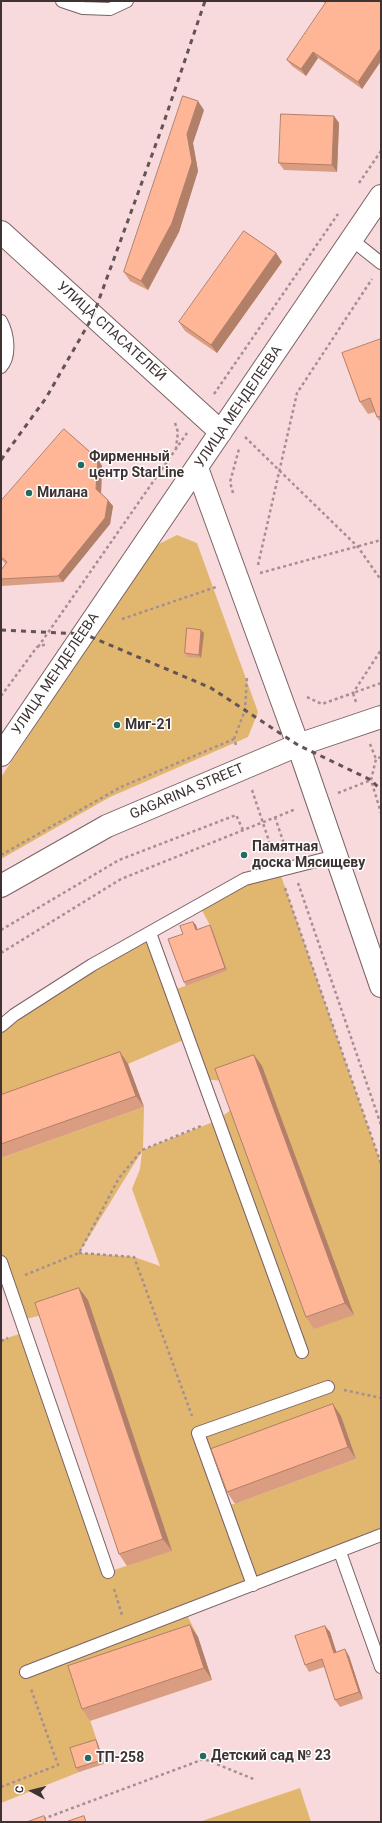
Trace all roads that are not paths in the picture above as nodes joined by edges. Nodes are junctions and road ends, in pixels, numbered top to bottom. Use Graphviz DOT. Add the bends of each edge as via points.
graph roads {
  1 [pos="62,1"];
  2 [pos="127,1"];
  3 [pos="381,196"];
  4 [pos="1,232"];
  5 [pos="352,240"];
  6 [pos="381,263"];
  7 [pos="1,321"];
  8 [pos="1,368"];
  9 [pos="221,432"];
  10 [pos="197,468"];
  11 [pos="381,717"];
  12 [pos="298,745"];
  13 [pos="1,755"];
  14 [pos="336,856"];
  15 [pos="1,886"];
  16 [pos="150,933"];
  17 [pos="381,986"];
  18 [pos="1,1026"];
  19 [pos="1,1262"];
  20 [pos="302,1352"];
  21 [pos="328,1387"];
  22 [pos="381,1535"];
  23 [pos="340,1552"];
  24 [pos="108,1572"];
  25 [pos="253,1585"];
  26 [pos="381,1667"];
  27 [pos="26,1672"];
  1 -- 2 [label="lane" via="83,8 110,10"];
  3 -- 5 [label="street, УЛИЦА МЕНДЕЛЕЕВА"];
  4 -- 9 [label="street, УЛИЦА СПАСАТЕЛЕЙ"];
  5 -- 6 [label="lane"];
  5 -- 9 [label="street, УЛИЦА МЕНДЕЛЕЕВА"];
  7 -- 8 [label="lane" via="8,342 6,362"];
  9 -- 10 [label="street, УЛИЦА МЕНДЕЛЕЕВА"];
  10 -- 12 [label="street"];
  10 -- 13 [label="street, УЛИЦА МЕНДЕЛЕЕВА"];
  11 -- 12 [label="street, GAGARINA STREET"];
  12 -- 14 [label="street"];
  12 -- 15 [label="street, GAGARINA STREET" via="107,826"];
  14 -- 16 [label="lane" via="245,879"];
  14 -- 17 [label="street"];
  16 -- 18 [label="lane" via="92,966 14,1015"];
  16 -- 20 [label="lane"];
  19 -- 24 [label="lane"];
  21 -- 25 [label="lane" via="198,1433"];
  22 -- 23 [label="lane"];
  23 -- 25 [label="lane"];
  23 -- 26 [label="lane"];
  25 -- 27 [label="lane"];
}
